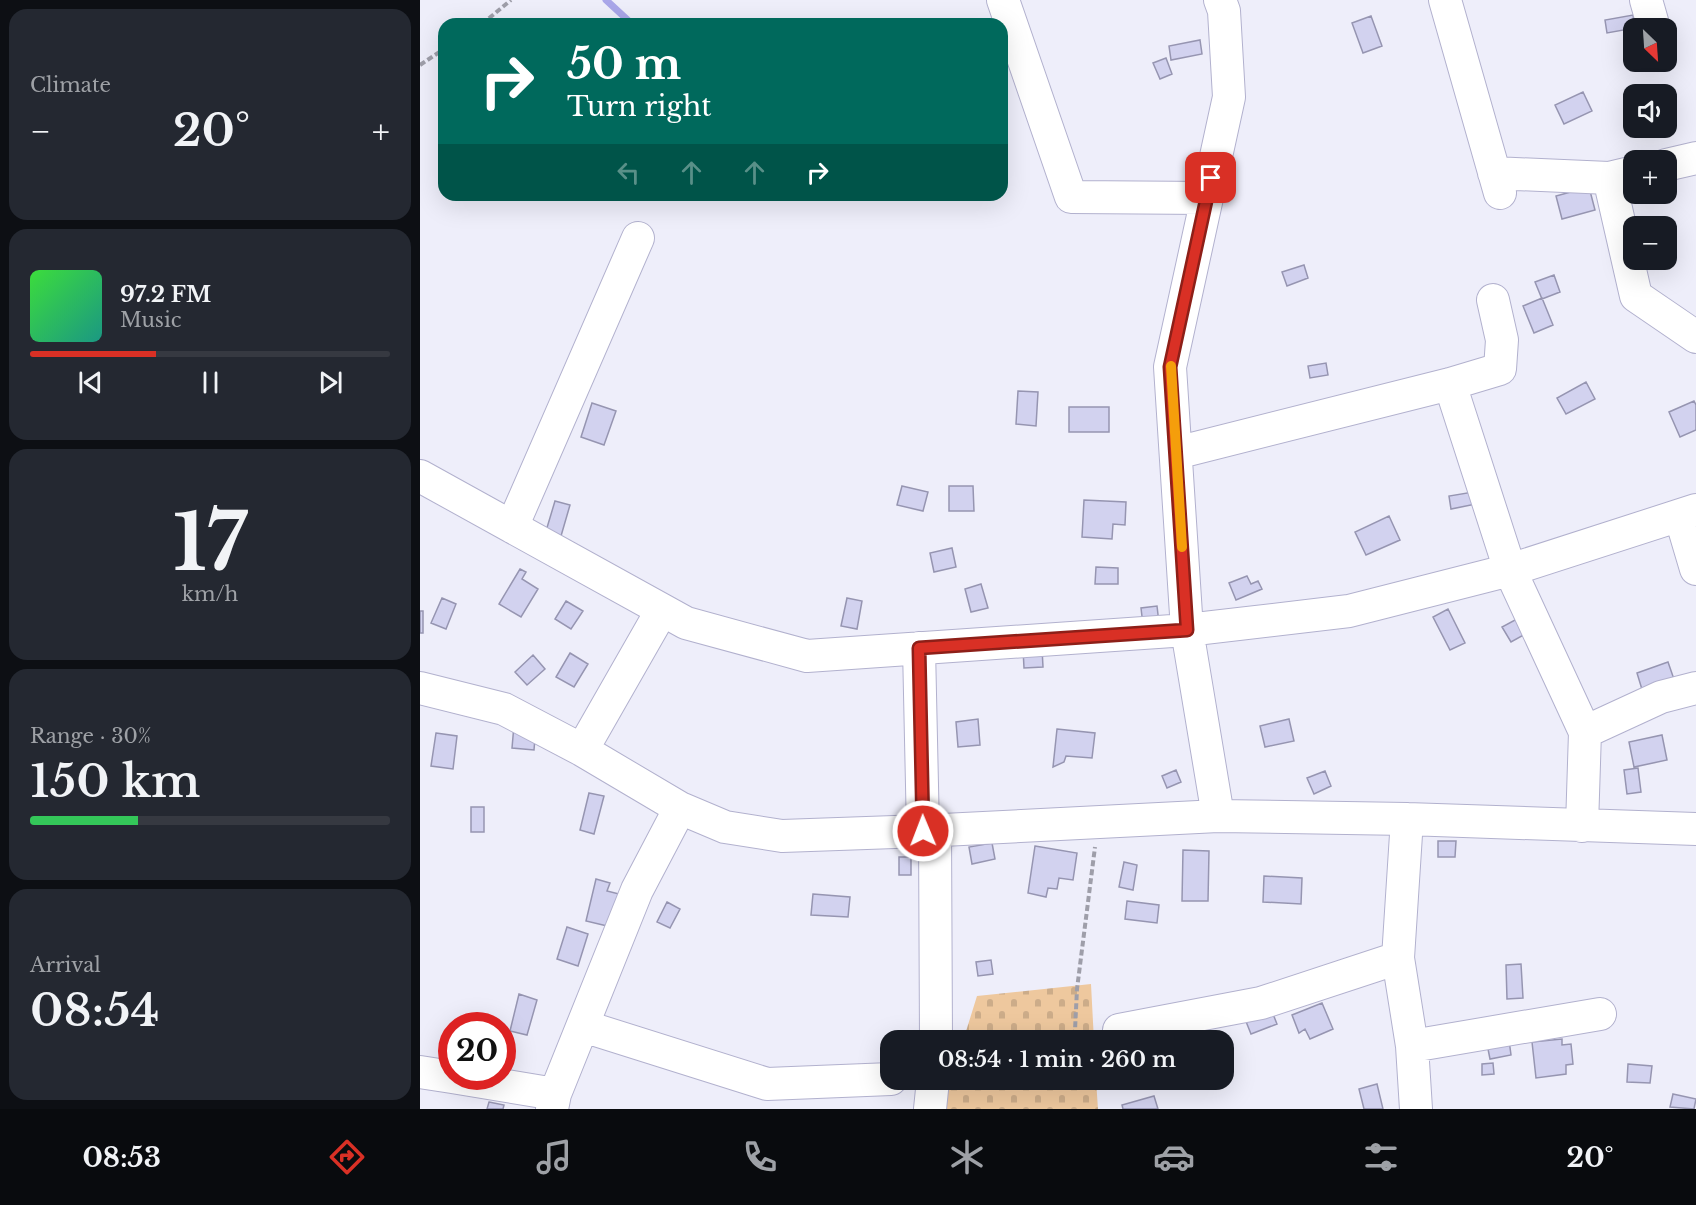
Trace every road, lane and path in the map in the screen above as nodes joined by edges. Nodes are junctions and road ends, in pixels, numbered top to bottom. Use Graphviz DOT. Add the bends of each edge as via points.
graph roads {
  1 [pos="511,0"];
  2 [pos="1003,0"];
  3 [pos="1220,0"];
  4 [pos="1445,0"];
  5 [pos="1646,0"];
  6 [pos="489,18"];
  7 [pos="1651,18"];
  8 [pos="438,53"];
  9 [pos="420,65"];
  10 [pos="1696,158"];
  11 [pos="1677,162"];
  12 [pos="1621,175"];
  13 [pos="1207,198"];
  14 [pos="638,238"];
  15 [pos="1493,300"];
  16 [pos="1696,337"];
  17 [pos="1450,384"];
  18 [pos="1176,453"];
  19 [pos="420,476"];
  20 [pos="1688,513"];
  21 [pos="512,526"];
  22 [pos="1696,569"];
  23 [pos="1510,570"];
  24 [pos="662,610"];
  25 [pos="1187,630"];
  26 [pos="919,648"];
  27 [pos="420,688"];
  28 [pos="1696,688"];
  29 [pos="1585,732"];
  30 [pos="582,750"];
  31 [pos="680,808"];
  32 [pos="1218,816"];
  33 [pos="1407,819"];
  34 [pos="1098,822"];
  35 [pos="1582,826"];
  36 [pos="1696,829"];
  37 [pos="929,831"];
  38 [pos="1398,958"];
  39 [pos="1600,1014"];
  40 [pos="583,1026"];
  41 [pos="936,1030"];
  42 [pos="1075,1030"];
  43 [pos="1119,1030"];
  44 [pos="1412,1047"];
  45 [pos="420,1072"];
  46 [pos="438,1075"];
  47 [pos="880,1079"];
  48 [pos="507,1090"];
  49 [pos="932,1090"];
  50 [pos="553,1101"];
  51 [pos="930,1109"];
  52 [pos="1416,1109"];
  1 -- 6 [label="path"];
  2 -- 13 [label="street" via="1071,197"];
  3 -- 13 [label="street" via="1229,98"];
  4 -- 12 [label="street" via="1497,183"];
  5 -- 7 [label="street"];
  8 -- 9 [label="path"];
  10 -- 11 [label="street"];
  12 -- 16 [label="street" via="1636,296"];
  13 -- 18 [label="street" via="1170,367"];
  14 -- 21 [label="street"];
  15 -- 17 [label="street" via="1502,340 1500,369"];
  17 -- 18 [label="street"];
  17 -- 23 [label="street"];
  18 -- 25 [label="street"];
  19 -- 21 [label="street"];
  20 -- 22 [label="street"];
  20 -- 23 [label="street"];
  21 -- 24 [label="street"];
  23 -- 25 [label="street" via="1348,611"];
  23 -- 29 [label="street"];
  24 -- 26 [label="street" via="686,623 807,656"];
  24 -- 30 [label="street"];
  25 -- 26 [label="street"];
  25 -- 32 [label="street"];
  26 -- 37 [label="street"];
  27 -- 30 [label="street" via="504,709"];
  28 -- 29 [label="street" via="1661,697"];
  29 -- 35 [label="street"];
  30 -- 31 [label="street"];
  31 -- 37 [label="street" via="726,827 782,836"];
  31 -- 40 [label="street" via="637,890"];
  32 -- 33 [label="street"];
  32 -- 34 [label="street"];
  33 -- 35 [label="street"];
  33 -- 38 [label="street"];
  34 -- 37 [label="street"];
  34 -- 42 [label="path"];
  35 -- 36 [label="street"];
  37 -- 41 [label="street"];
  38 -- 43 [label="street" via="1261,1003"];
  38 -- 44 [label="street"];
  39 -- 44 [label="street"];
  40 -- 47 [label="street" via="767,1084"];
  40 -- 50 [label="street"];
  44 -- 52 [label="street"];
  45 -- 46 [label="street"];
  48 -- 50 [label="street"];
  49 -- 51 [label="street"];
}
